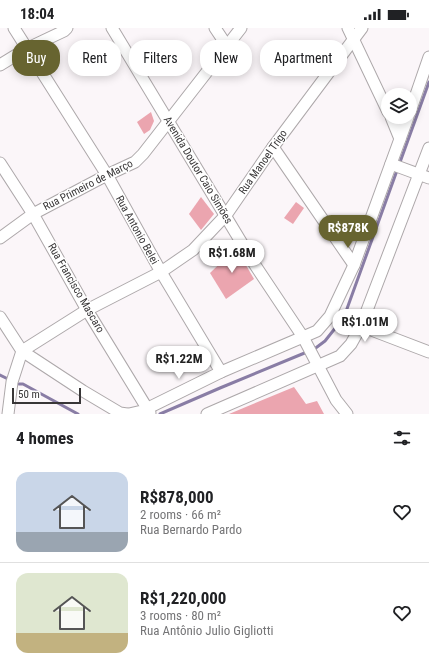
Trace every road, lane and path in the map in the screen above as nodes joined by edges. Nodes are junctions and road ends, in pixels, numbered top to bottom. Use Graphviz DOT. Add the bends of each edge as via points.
graph roads {
  1 [pos="14,28"];
  2 [pos="67,28"];
  3 [pos="112,28"];
  4 [pos="216,28"];
  5 [pos="241,28"];
  6 [pos="348,28"];
  7 [pos="362,28"];
  8 [pos="353,39"];
  9 [pos="21,40"];
  10 [pos="45,40"];
  11 [pos="223,40"];
  12 [pos="232,40"];
  13 [pos="429,57"];
  14 [pos="12,58"];
  15 [pos="0,65"];
  16 [pos="43,76"];
  17 [pos="203,76"];
  18 [pos="417,92"];
  19 [pos="381,97"];
  20 [pos="168,121"];
  21 [pos="394,124"];
  22 [pos="405,124"];
  23 [pos="400,139"];
  24 [pos="272,146"];
  25 [pos="429,148"];
  26 [pos="0,163"];
  27 [pos="394,166"];
  28 [pos="107,175"];
  29 [pos="420,175"];
  30 [pos="34,214"];
  31 [pos="226,215"];
  32 [pos="0,238"];
  33 [pos="354,265"];
  34 [pos="161,272"];
  35 [pos="87,310"];
  36 [pos="0,317"];
  37 [pos="361,326"];
  38 [pos="303,337"];
  39 [pos="22,351"];
  40 [pos="429,352"];
  41 [pos="314,358"];
  42 [pos="221,372"];
  43 [pos="149,411"];
  44 [pos="8,414"];
  45 [pos="128,414"];
  46 [pos="207,414"];
  47 [pos="348,414"];
  1 -- 9 [label="street, Rua Antonio Belei"];
  2 -- 10 [label="street"];
  3 -- 20 [label="street, Avenida Doutor Caio Simões"];
  4 -- 11 [label="street"];
  5 -- 12 [label="street, Rua Primeiro de Março"];
  6 -- 8 [label="street"];
  7 -- 8 [label="street, Rua Manoel Trigo"];
  8 -- 19 [label="street"];
  8 -- 24 [label="street, Rua Manoel Trigo"];
  13 -- 18 [label="street"];
  14 -- 15 [label="street"];
  16 -- 28 [label="street, Rua Antonio Belei"];
  17 -- 20 [label="street, Rua Primeiro de Março"];
  20 -- 28 [label="street, Rua Primeiro de Março" via="135,162"];
  20 -- 31 [label="street, Avenida Doutor Caio Simões"];
  21 -- 23 [label="street"];
  22 -- 23 [label="street"];
  23 -- 27 [label="street"];
  24 -- 31 [label="street, Rua Manoel Trigo"];
  24 -- 33 [label="street"];
  25 -- 29 [label="street"];
  26 -- 30 [label="street, Rua Francisco Mascaro"];
  27 -- 29 [label="street"];
  27 -- 33 [label="street"];
  28 -- 30 [label="street, Rua Primeiro de Março"];
  28 -- 34 [label="street, Rua Antonio Belei"];
  29 -- 37 [label="street"];
  30 -- 32 [label="street, Rua Primeiro de Março"];
  30 -- 35 [label="street, Rua Francisco Mascaro"];
  31 -- 34 [label="street, Rua Manoel Trigo" via="193,250"];
  31 -- 38 [label="street, Avenida Doutor Caio Simões" via="255,265"];
  33 -- 38 [label="street" via="330,316 317,331"];
  34 -- 35 [label="street, Rua Manoel Trigo"];
  34 -- 42 [label="street, Rua Antonio Belei"];
  35 -- 39 [label="street, Rua Manoel Trigo"];
  35 -- 43 [label="street, Rua Francisco Mascaro"];
  36 -- 39 [label="street"];
  37 -- 40 [label="street"];
  37 -- 41 [label="street" via="351,344 340,356"];
  38 -- 41 [label="street, Avenida Doutor Caio Simões"];
  38 -- 42 [label="street"];
  39 -- 44 [label="street" via="12,382"];
  39 -- 45 [label="street" via="82,391 120,413"];
  41 -- 46 [label="street"];
  41 -- 47 [label="street, Avenida Doutor Caio Simões" via="336,400"];
  42 -- 43 [label="street"];
  43 -- 45 [label="street"];
}
